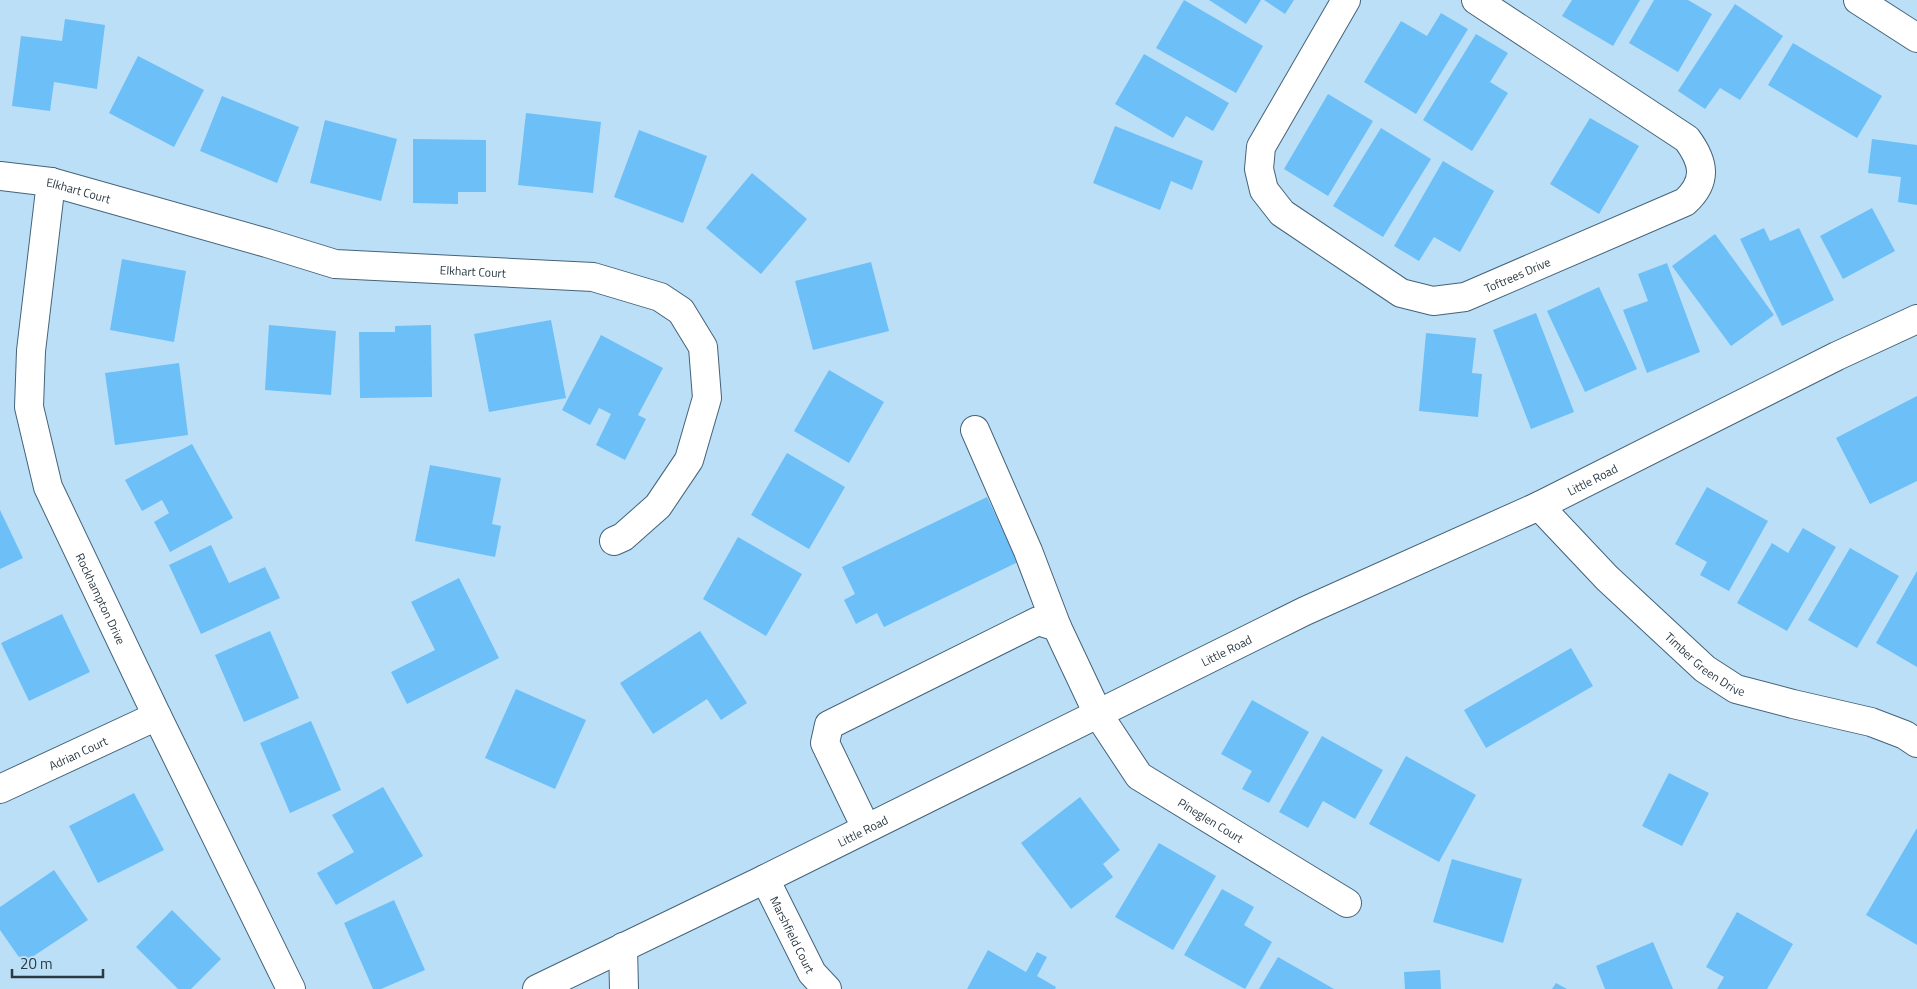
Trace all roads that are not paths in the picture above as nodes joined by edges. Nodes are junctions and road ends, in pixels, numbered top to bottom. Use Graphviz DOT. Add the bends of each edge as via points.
graph roads {
  1 [pos="1346,0"];
  2 [pos="1476,0"];
  3 [pos="1858,0"];
  4 [pos="1917,38"];
  5 [pos="0,176"];
  6 [pos="51,182"];
  7 [pos="1917,319"];
  8 [pos="975,430"];
  9 [pos="1539,506"];
  10 [pos="614,541"];
  11 [pos="1057,627"];
  12 [pos="1098,714"];
  13 [pos="157,716"];
  14 [pos="1917,743"];
  15 [pos="0,789"];
  16 [pos="866,828"];
  17 [pos="764,878"];
  18 [pos="1347,903"];
  19 [pos="623,947"];
  20 [pos="291,989"];
  21 [pos="537,989"];
  22 [pos="624,989"];
  23 [pos="827,989"];
  1 -- 2 [label="street, Toftrees Drive" via="1261,147 1259,169 1264,190 1282,214 1401,293 1433,301 1465,297 1676,206 1685,202 1700,185 1702,168 1697,153 1686,139"];
  3 -- 4 [label="street"];
  5 -- 6 [label="street, Elkhart Court"];
  6 -- 10 [label="street, Elkhart Court" via="335,264 593,277 660,297 681,311 703,347 707,398 689,460 658,506"];
  6 -- 13 [label="street, Rockhampton Drive" via="31,351 29,407 48,487"];
  7 -- 9 [label="street, Little Road"];
  8 -- 11 [label="street, Pineglen Court"];
  9 -- 12 [label="street, Little Road" via="1305,611"];
  9 -- 14 [label="street, Timber Green Drive" via="1607,578 1704,669 1736,688 1871,722"];
  11 -- 12 [label="street, Pineglen Court"];
  11 -- 16 [label="street" via="1038,621 829,724 825,743"];
  12 -- 16 [label="street, Little Road"];
  12 -- 18 [label="street, Pineglen Court" via="1139,776"];
  13 -- 15 [label="street, Adrian Court"];
  13 -- 20 [label="street, Rockhampton Drive"];
  16 -- 17 [label="street, Little Road"];
  17 -- 19 [label="street, Little Road"];
  17 -- 23 [label="street, Marshfield Court" via="812,973"];
  19 -- 21 [label="street, Little Road"];
  19 -- 22 [label="street"];
}
